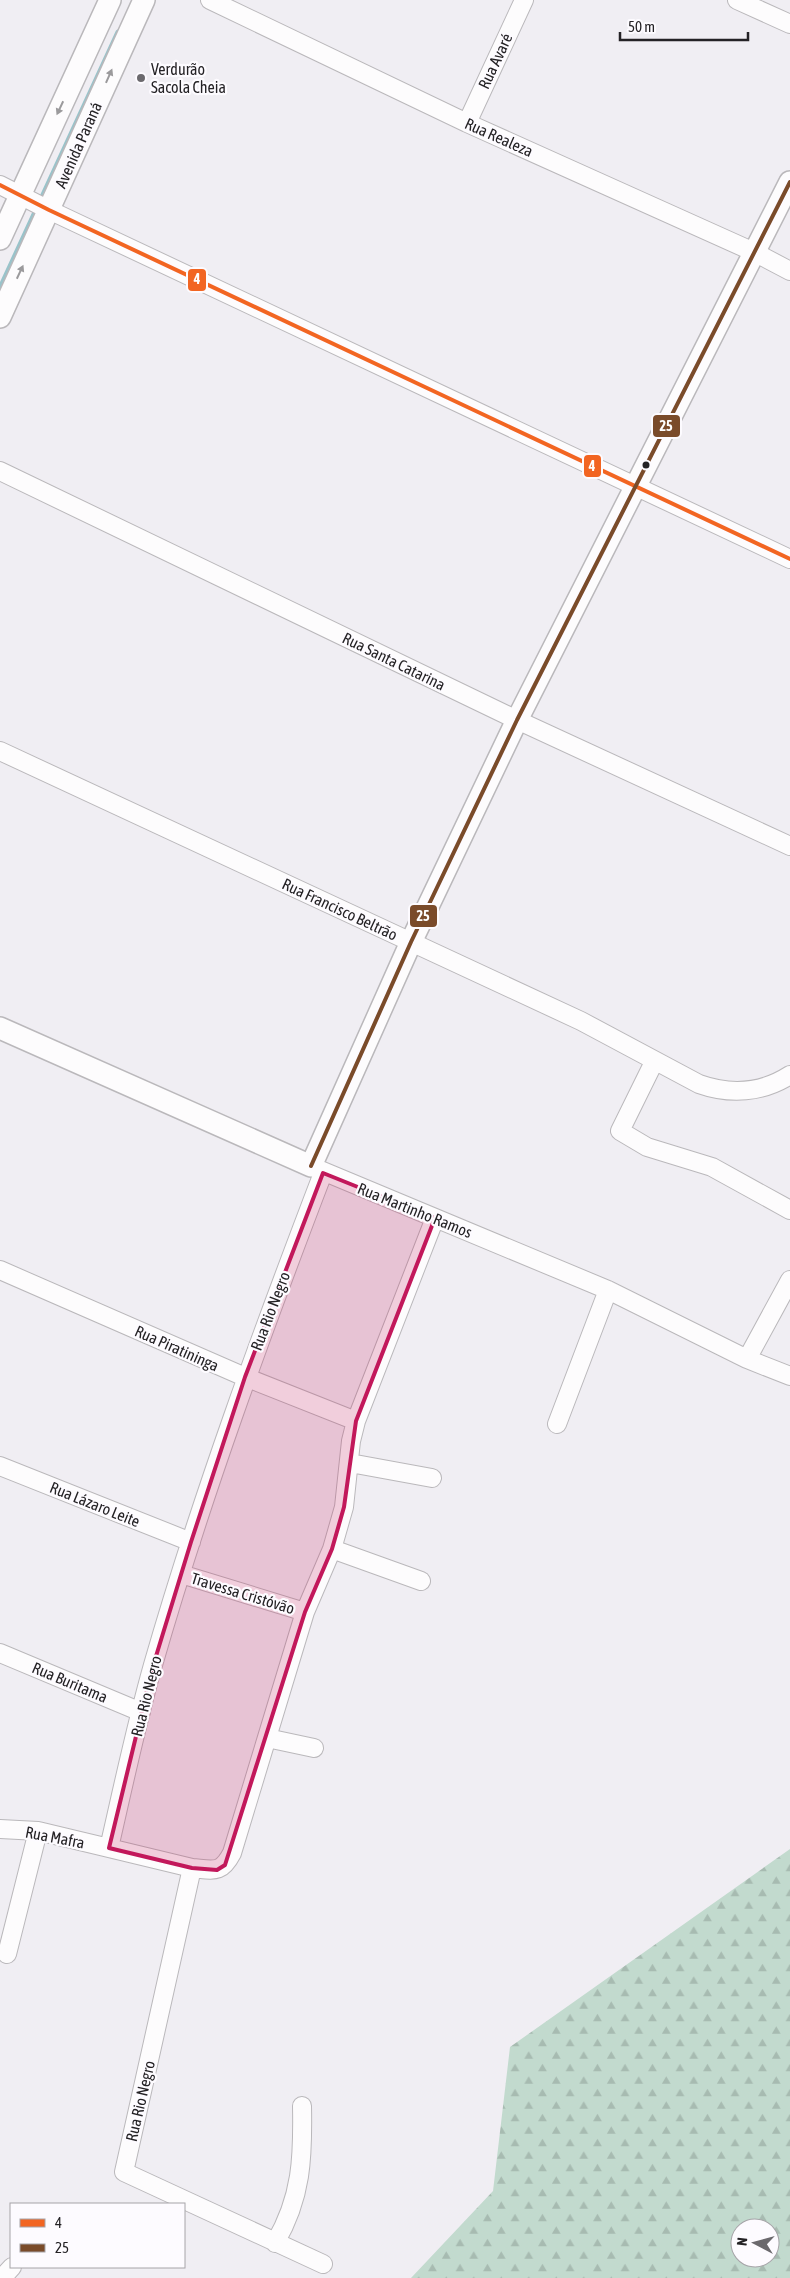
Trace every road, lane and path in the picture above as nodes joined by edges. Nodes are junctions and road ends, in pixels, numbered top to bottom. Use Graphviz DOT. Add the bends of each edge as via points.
graph roads {
  1 [pos="110,0"];
  2 [pos="144,0"];
  3 [pos="210,0"];
  4 [pos="523,0"];
  5 [pos="737,0"];
  6 [pos="790,24"];
  7 [pos="467,123"];
  8 [pos="790,182"];
  9 [pos="0,185"];
  10 [pos="21,195"];
  11 [pos="46,208"];
  12 [pos="0,238"];
  13 [pos="754,252"];
  14 [pos="790,271"];
  15 [pos="0,316"];
  16 [pos="0,471"];
  17 [pos="635,485"];
  18 [pos="790,559"];
  19 [pos="517,720"];
  20 [pos="0,751"];
  21 [pos="790,846"];
  22 [pos="411,942"];
  23 [pos="0,1028"];
  24 [pos="654,1062"];
  25 [pos="790,1075"];
  26 [pos="317,1169"];
  27 [pos="790,1210"];
  28 [pos="435,1218"];
  29 [pos="0,1270"];
  30 [pos="790,1280"];
  31 [pos="608,1290"];
  32 [pos="747,1359"];
  33 [pos="790,1376"];
  34 [pos="245,1377"];
  35 [pos="356,1421"];
  36 [pos="557,1424"];
  37 [pos="350,1463"];
  38 [pos="0,1466"];
  39 [pos="432,1478"];
  40 [pos="191,1542"];
  41 [pos="332,1549"];
  42 [pos="181,1574"];
  43 [pos="422,1581"];
  44 [pos="304,1612"];
  45 [pos="0,1653"];
  46 [pos="141,1712"];
  47 [pos="266,1738"];
  48 [pos="314,1748"];
  49 [pos="0,1829"];
  50 [pos="38,1831"];
  51 [pos="109,1848"];
  52 [pos="192,1868"];
  53 [pos="7,1954"];
  54 [pos="302,2106"];
  55 [pos="275,2243"];
  56 [pos="323,2264"];
  57 [pos="11,2268"];
  58 [pos="2,2278"];
  1 -- 10 [label="street, Avenida Paraná, one-way"];
  11 -- 2 [label="street, Avenida Paraná, one-way"];
  3 -- 7 [label="street, Rua Realeza"];
  4 -- 7 [label="street, Rua Avaré"];
  5 -- 6 [label="street"];
  7 -- 13 [label="street, Rua Realeza"];
  8 -- 13 [label="street, Rua Rio Negro"];
  9 -- 10 [label="street"];
  10 -- 11 [label="street"];
  10 -- 12 [label="street, Avenida Paraná"];
  15 -- 11 [label="street, Avenida Paraná, one-way"];
  11 -- 17 [label="street"];
  13 -- 14 [label="street, Rua Realeza"];
  13 -- 17 [label="street, Rua Rio Negro"];
  16 -- 19 [label="street, Rua Santa Catarina"];
  17 -- 18 [label="street"];
  17 -- 19 [label="street, Rua Rio Negro"];
  19 -- 21 [label="street, Rua Santa Catarina"];
  19 -- 22 [label="street, Rua Rio Negro"];
  20 -- 22 [label="street, Rua Francisco Beltrão"];
  22 -- 24 [label="street, Rua Francisco Beltrão" via="581,1021"];
  22 -- 26 [label="street, Rua Rio Negro"];
  23 -- 26 [label="street, Rua Martinho Ramos"];
  24 -- 25 [label="street, Rua Francisco Beltrão" via="699,1084 728,1091 768,1087"];
  24 -- 27 [label="street" via="620,1131 647,1147 712,1167"];
  26 -- 28 [label="street, Rua Martinho Ramos"];
  26 -- 34 [label="street, Rua Rio Negro"];
  28 -- 31 [label="street, Rua Martinho Ramos"];
  28 -- 35 [label="street"];
  29 -- 34 [label="street, Rua Piratininga"];
  30 -- 32 [label="street"];
  31 -- 32 [label="street, Rua Martinho Ramos"];
  31 -- 36 [label="street"];
  32 -- 33 [label="street, Rua Martinho Ramos"];
  34 -- 35 [label="street, Rua Piratininga"];
  34 -- 40 [label="street, Rua Rio Negro"];
  35 -- 37 [label="street"];
  37 -- 39 [label="street"];
  37 -- 41 [label="street" via="344,1507"];
  38 -- 40 [label="street, Rua Lázaro Leite"];
  40 -- 42 [label="street, Rua Rio Negro"];
  41 -- 43 [label="street"];
  41 -- 44 [label="street"];
  42 -- 44 [label="street, Travessa Cristóvão"];
  42 -- 46 [label="street, Rua Rio Negro"];
  44 -- 47 [label="street"];
  45 -- 46 [label="street, Rua Buritama"];
  46 -- 51 [label="street, Rua Rio Negro"];
  47 -- 48 [label="street"];
  47 -- 52 [label="street" via="232,1852 225,1865 217,1870"];
  49 -- 50 [label="street, Rua Mafra"];
  50 -- 51 [label="street, Rua Mafra"];
  50 -- 53 [label="street"];
  51 -- 52 [label="street"];
  52 -- 55 [label="street, Rua Rio Negro" via="124,2172"];
  54 -- 55 [label="street" via="302,2159 298,2190"];
  55 -- 56 [label="street"];
  57 -- 58 [label="street"];
}
